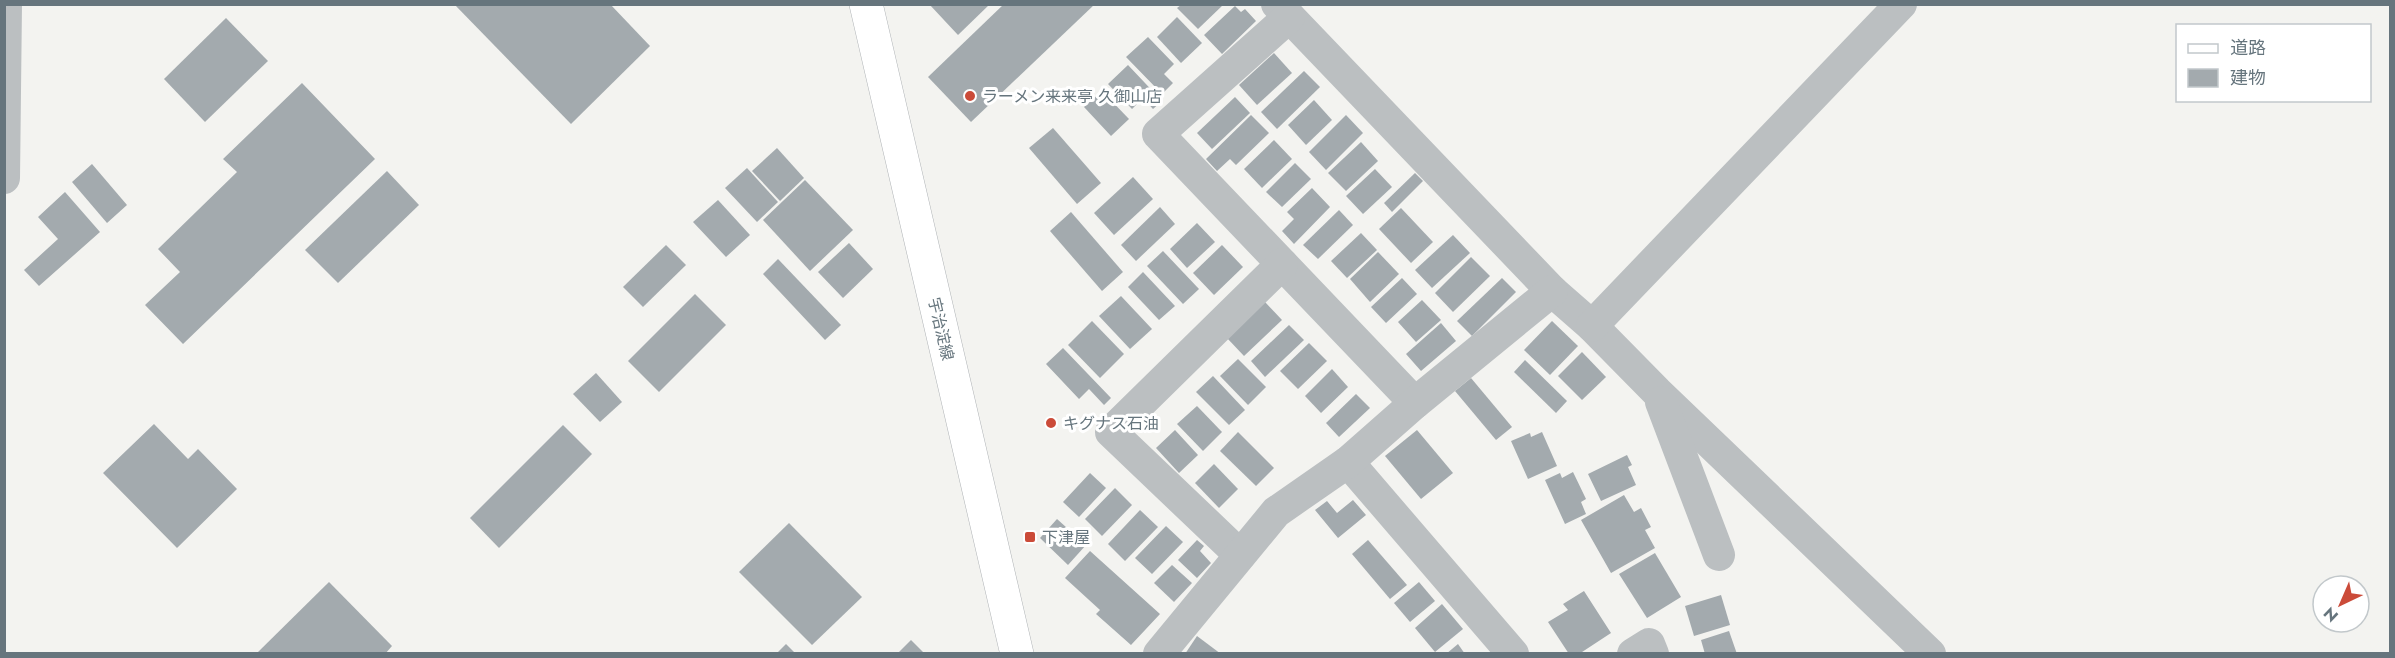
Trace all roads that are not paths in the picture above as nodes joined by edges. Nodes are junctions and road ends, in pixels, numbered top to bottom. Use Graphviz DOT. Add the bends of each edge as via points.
graph roads {
  1 [pos="6,4"];
  2 [pos="866,4"];
  3 [pos="1901,4"];
  4 [pos="1283,11"];
  5 [pos="4,178"];
  6 [pos="1282,264"];
  7 [pos="1552,291"];
  8 [pos="1592,326"];
  9 [pos="1657,392"];
  10 [pos="1415,403"];
  11 [pos="1348,462"];
  12 [pos="1240,555"];
  13 [pos="1719,555"];
  14 [pos="1017,654"];
  15 [pos="1159,654"];
  16 [pos="1513,654"];
  17 [pos="1633,654"];
  18 [pos="1653,654"];
  19 [pos="1930,654"];
  1 -- 5 [label="street"];
  2 -- 14 [label="main road, 宇治淀線"];
  3 -- 8 [label="street"];
  4 -- 6 [label="street" via="1158,134"];
  4 -- 7 [label="street"];
  6 -- 10 [label="street"];
  6 -- 12 [label="street" via="1111,432"];
  7 -- 8 [label="street"];
  7 -- 10 [label="street"];
  8 -- 9 [label="street"];
  9 -- 13 [label="street"];
  9 -- 19 [label="street"];
  10 -- 11 [label="street"];
  11 -- 12 [label="street" via="1276,512"];
  11 -- 16 [label="street"];
  12 -- 15 [label="street"];
  17 -- 18 [label="street" via="1649,644"];
}
